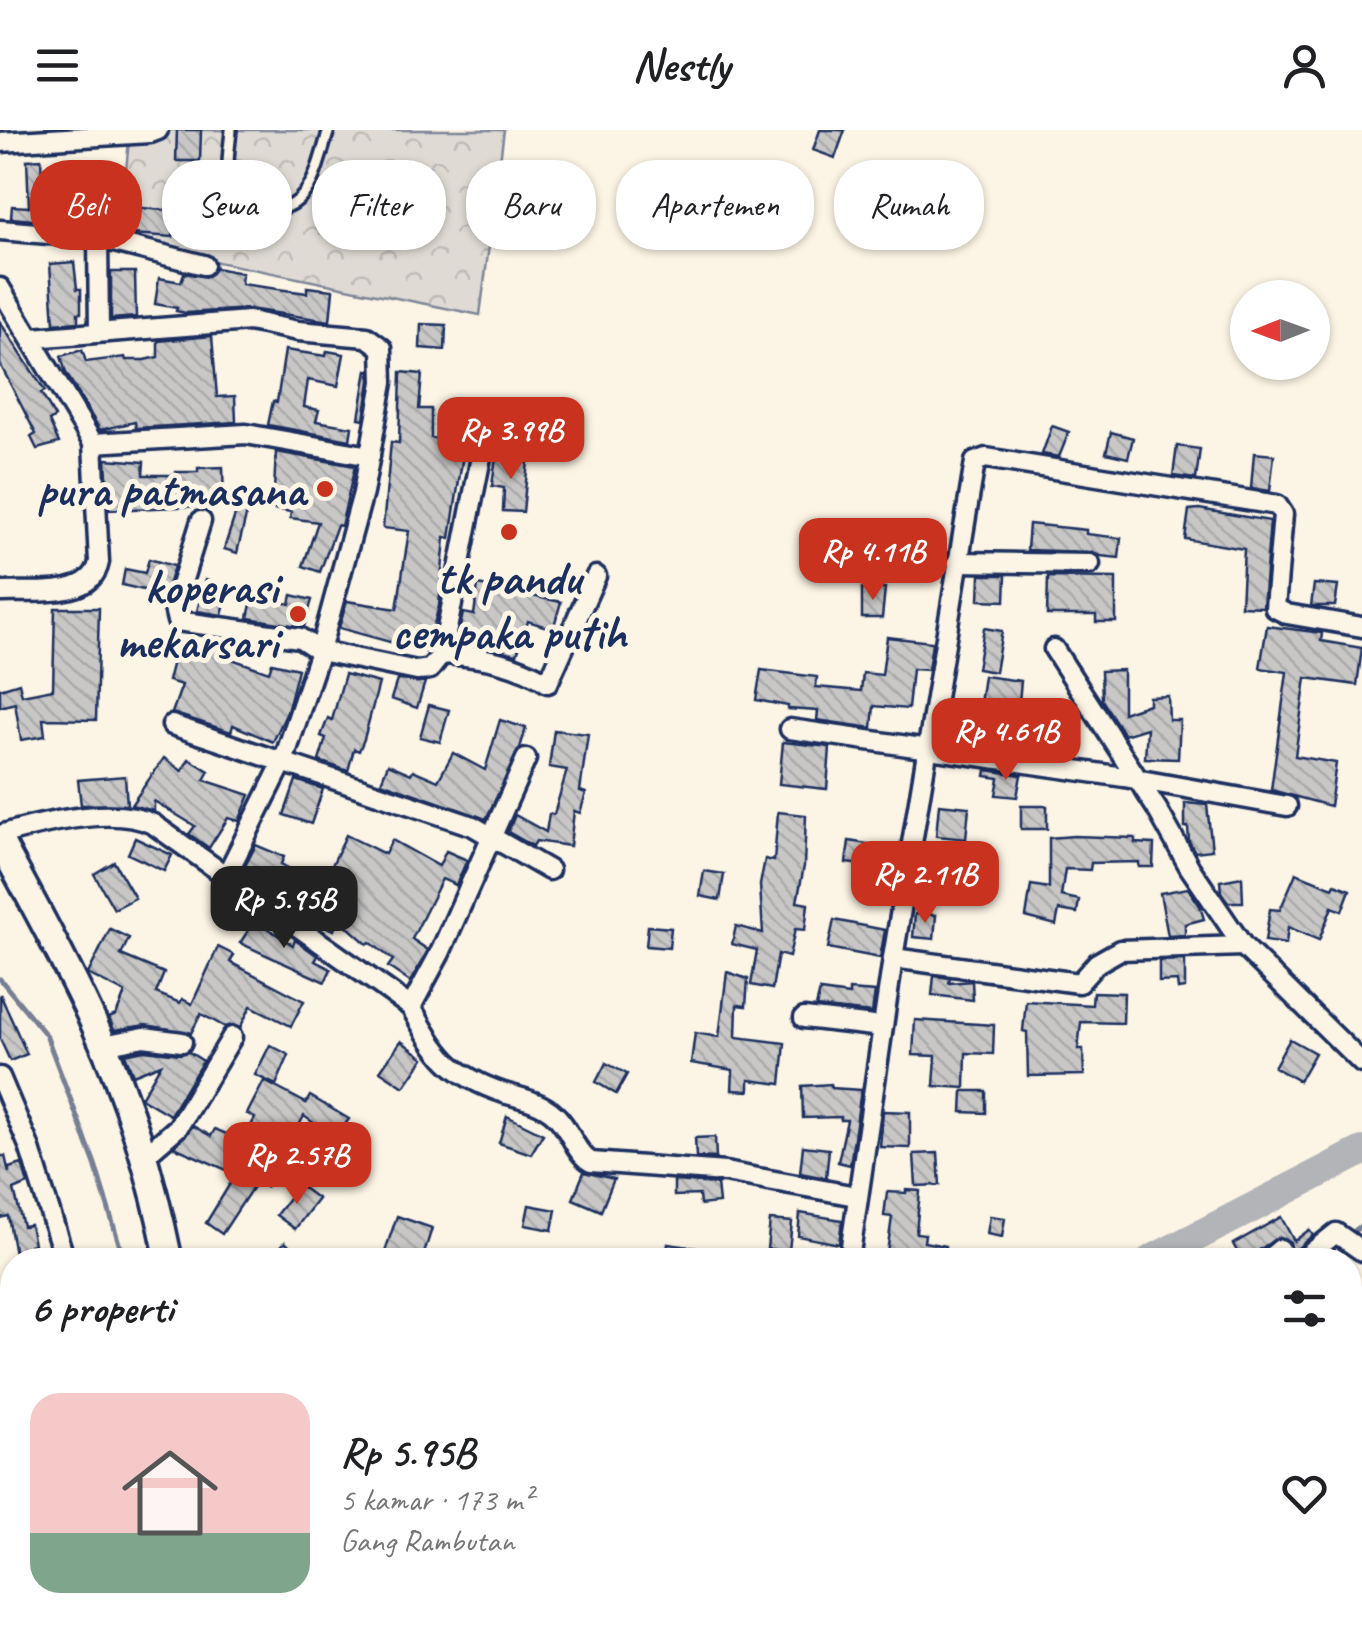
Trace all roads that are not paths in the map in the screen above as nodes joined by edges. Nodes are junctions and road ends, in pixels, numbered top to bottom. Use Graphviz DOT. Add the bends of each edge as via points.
graph roads {
  1 [pos="158,130"];
  2 [pos="231,130"];
  3 [pos="329,130"];
  4 [pos="0,142"];
  5 [pos="0,230"];
  6 [pos="30,232"];
  7 [pos="142,249"];
  8 [pos="98,250"];
  9 [pos="204,264"];
  10 [pos="2,290"];
  11 [pos="99,331"];
  12 [pos="32,338"];
  13 [pos="93,444"];
  14 [pos="482,452"];
  15 [pos="370,456"];
  16 [pos="201,521"];
  17 [pos="957,562"];
  18 [pos="1090,564"];
  19 [pos="596,576"];
  20 [pos="0,592"];
  21 [pos="1362,627"];
  22 [pos="1054,649"];
  23 [pos="320,651"];
  24 [pos="442,654"];
  25 [pos="172,725"];
  26 [pos="790,729"];
  27 [pos="929,748"];
  28 [pos="526,759"];
  29 [pos="283,762"];
  30 [pos="1137,779"];
  31 [pos="1287,806"];
  32 [pos="490,836"];
  33 [pos="0,838"];
  34 [pos="549,870"];
  35 [pos="226,876"];
  36 [pos="1243,946"];
  37 [pos="893,958"];
  38 [pos="411,1007"];
  39 [pos="804,1018"];
  40 [pos="882,1027"];
  41 [pos="232,1037"];
  42 [pos="182,1042"];
  43 [pos="103,1045"];
  44 [pos="1362,1063"];
  45 [pos="0,1077"];
  46 [pos="9,1122"];
  47 [pos="143,1157"];
  48 [pos="856,1196"];
  49 [pos="60,1248"];
  50 [pos="166,1248"];
  51 [pos="850,1248"];
  52 [pos="1316,1248"];
  53 [pos="1359,1248"];
  1 -- 4 [label="street"];
  2 -- 3 [label="lane" via="232,186 253,206 274,210 305,193"];
  5 -- 6 [label="street"];
  7 -- 9 [label="street"];
  8 -- 11 [label="street"];
  10 -- 12 [label="street"];
  11 -- 12 [label="street"];
  11 -- 15 [label="street" via="249,321 367,338 384,358"];
  12 -- 13 [label="street"];
  13 -- 15 [label="street" via="246,434"];
  13 -- 20 [label="street" via="96,574 78,587"];
  14 -- 24 [label="street"];
  15 -- 23 [label="street"];
  16 -- 23 [label="street" via="174,608 177,622 300,638"];
  17 -- 18 [label="street"];
  17 -- 21 [label="street" via="972,469 986,458 1249,499 1277,505 1283,514 1275,608"];
  17 -- 27 [label="street"];
  19 -- 24 [label="street" via="548,684 495,661"];
  22 -- 30 [label="street"];
  23 -- 24 [label="street" via="417,671 430,670"];
  23 -- 29 [label="street"];
  25 -- 29 [label="street"];
  26 -- 27 [label="street"];
  27 -- 30 [label="street"];
  27 -- 37 [label="street"];
  28 -- 32 [label="street"];
  29 -- 32 [label="street"];
  29 -- 35 [label="street"];
  30 -- 31 [label="street"];
  30 -- 36 [label="street"];
  32 -- 34 [label="street"];
  32 -- 38 [label="street"];
  33 -- 35 [label="street" via="65,820 137,818"];
  33 -- 43 [label="street"];
  35 -- 38 [label="street"];
  36 -- 37 [label="street" via="1120,950 1079,983"];
  36 -- 44 [label="street"];
  37 -- 40 [label="street"];
  38 -- 48 [label="street" via="454,1070 552,1111 592,1162 725,1172"];
  39 -- 40 [label="street"];
  40 -- 48 [label="street"];
  41 -- 47 [label="street" via="178,1127"];
  42 -- 43 [label="street" via="144,1037"];
  43 -- 47 [label="street"];
  45 -- 46 [label="street"];
  46 -- 49 [label="street"];
  47 -- 50 [label="street"];
  48 -- 51 [label="street"];
  52 -- 53 [label="street" via="1340,1234"];
}
